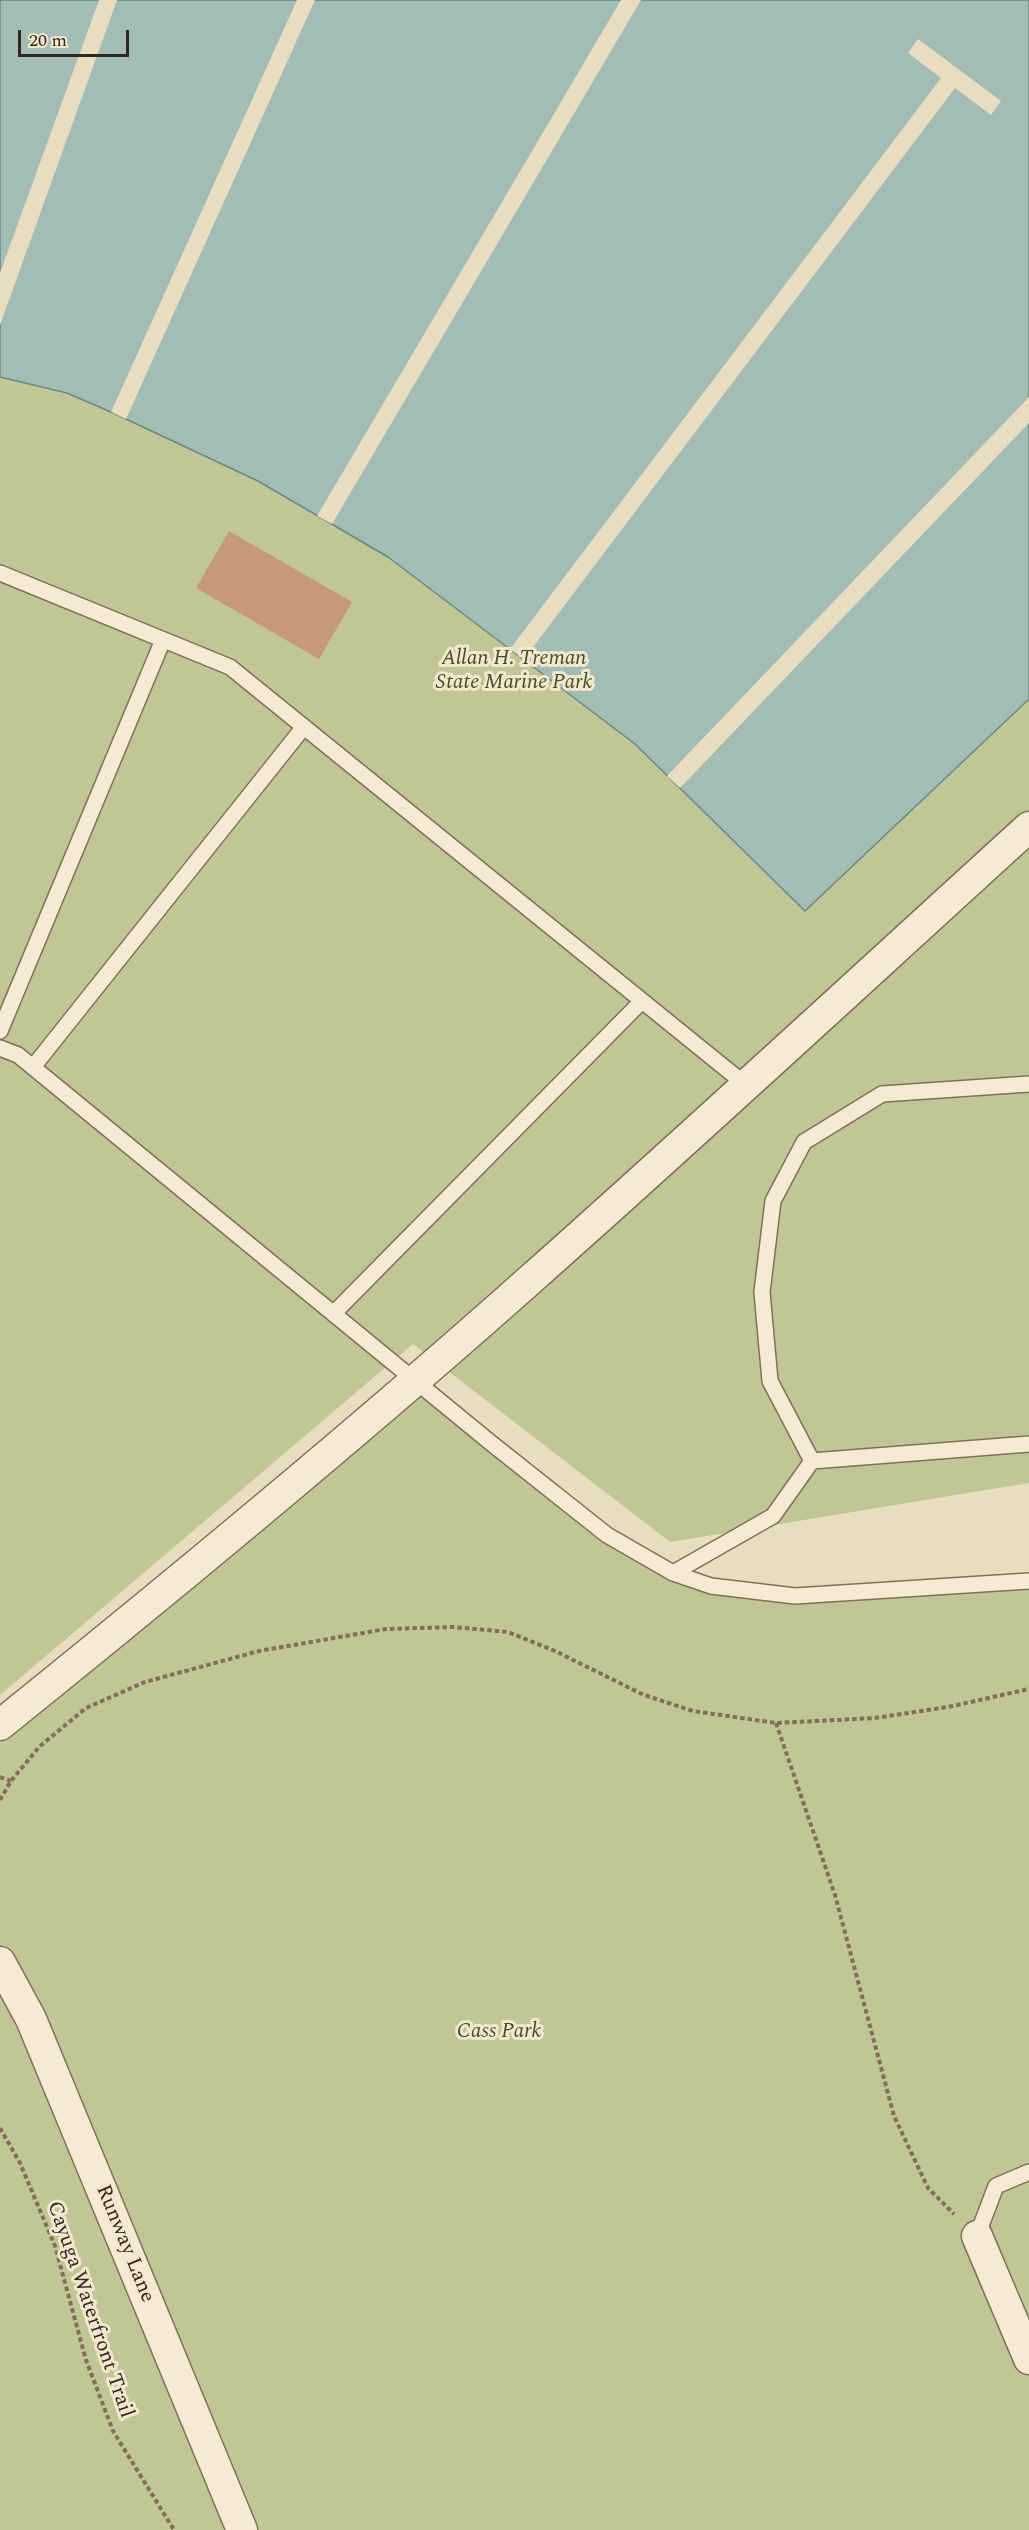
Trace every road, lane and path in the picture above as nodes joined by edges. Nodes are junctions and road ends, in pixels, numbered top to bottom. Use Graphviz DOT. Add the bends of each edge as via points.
graph roads {
  1 [pos="0,573"];
  2 [pos="163,640"];
  3 [pos="303,728"];
  4 [pos="1029,827"];
  5 [pos="642,1000"];
  6 [pos="0,1032"];
  7 [pos="0,1048"];
  8 [pos="33,1067"];
  9 [pos="1029,1084"];
  10 [pos="746,1085"];
  11 [pos="334,1313"];
  12 [pos="416,1380"];
  13 [pos="1029,1444"];
  14 [pos="812,1461"];
  15 [pos="674,1573"];
  16 [pos="1029,1581"];
  17 [pos="1029,1689"];
  18 [pos="776,1723"];
  19 [pos="0,1725"];
  20 [pos="0,1777"];
  21 [pos="11,1781"];
  22 [pos="0,1800"];
  23 [pos="0,1962"];
  24 [pos="0,2128"];
  25 [pos="1029,2172"];
  26 [pos="978,2236"];
  27 [pos="1022,2322"];
  28 [pos="1029,2359"];
  29 [pos="174,2530"];
  30 [pos="242,2530"];
  1 -- 2 [label="lane"];
  2 -- 3 [label="lane" via="230,668"];
  2 -- 6 [label="lane"];
  3 -- 5 [label="lane"];
  3 -- 8 [label="lane"];
  4 -- 10 [label="street"];
  5 -- 10 [label="lane"];
  5 -- 11 [label="lane"];
  7 -- 8 [label="lane"];
  8 -- 11 [label="lane"];
  9 -- 14 [label="lane" via="882,1094 804,1142 772,1201 762,1292 770,1381"];
  10 -- 12 [label="street"];
  11 -- 12 [label="lane"];
  12 -- 15 [label="lane" via="607,1535"];
  12 -- 19 [label="street" via="181,1579"];
  13 -- 14 [label="lane"];
  14 -- 15 [label="lane" via="773,1516"];
  15 -- 16 [label="lane" via="711,1586 795,1596"];
  17 -- 18 [label="path" via="875,1718"];
  18 -- 21 [label="path" via="693,1711 644,1695 507,1632 453,1627 386,1629 259,1651 145,1682 86,1708 39,1747"];
  18 -- 26 [label="path" via="835,1895 894,2116 927,2187"];
  20 -- 21 [label="path"];
  21 -- 22 [label="path"];
  23 -- 30 [label="street, Runway Lane" via="31,2019"];
  24 -- 29 [label="path, Cayuga Waterfront Trail" via="20,2163 55,2246 86,2360 113,2431"];
  25 -- 26 [label="lane" via="996,2186"];
  26 -- 27 [label="street"];
  27 -- 28 [label="street"];
}
